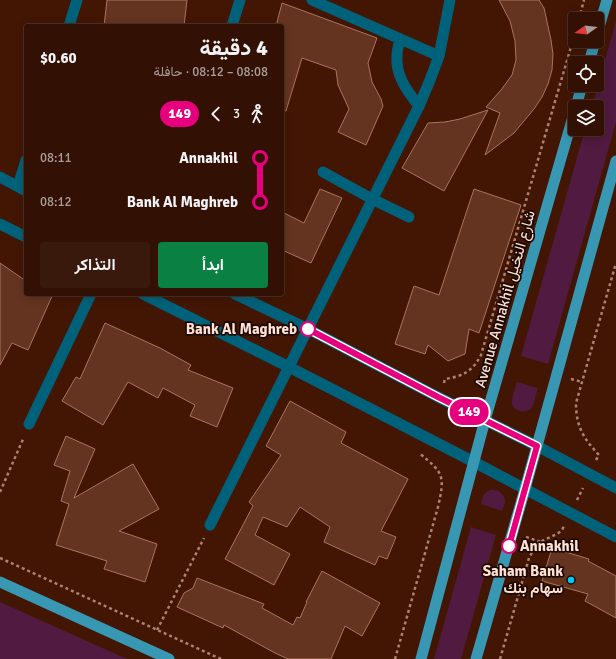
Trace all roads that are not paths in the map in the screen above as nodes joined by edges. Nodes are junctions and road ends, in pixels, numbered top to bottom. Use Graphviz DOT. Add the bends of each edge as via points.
graph roads {
  1 [pos="77,0"];
  2 [pos="240,0"];
  3 [pos="312,0"];
  4 [pos="450,0"];
  5 [pos="607,0"];
  6 [pos="603,12"];
  7 [pos="69,24"];
  8 [pos="233,24"];
  9 [pos="400,39"];
  10 [pos="439,56"];
  11 [pos="420,106"];
  12 [pos="568,134"];
  13 [pos="616,161"];
  14 [pos="323,172"];
  15 [pos="24,174"];
  16 [pos="0,177"];
  17 [pos="22,188"];
  18 [pos="372,199"];
  19 [pos="409,217"];
  20 [pos="0,224"];
  21 [pos="24,236"];
  22 [pos="90,296"];
  23 [pos="147,296"];
  24 [pos="239,296"];
  25 [pos="308,329"];
  26 [pos="289,367"];
  27 [pos="485,420"];
  28 [pos="29,424"];
  29 [pos="537,446"];
  30 [pos="474,462"];
  31 [pos="616,488"];
  32 [pos="525,489"];
  33 [pos="210,525"];
  34 [pos="616,537"];
  35 [pos="0,582"];
  36 [pos="425,644"];
  37 [pos="169,659"];
  38 [pos="414,659"];
  39 [pos="421,659"];
  40 [pos="476,659"];
  1 -- 7 [label="street"];
  2 -- 8 [label="street"];
  3 -- 9 [label="street"];
  4 -- 10 [label="street"];
  5 -- 6 [label="main road"];
  9 -- 10 [label="street"];
  9 -- 11 [label="street" via="397,55 398,72 407,91"];
  10 -- 11 [label="street"];
  11 -- 18 [label="street"];
  12 -- 27 [label="main road, Avenue Annakhil شارع النخيل"];
  13 -- 29 [label="main road"];
  14 -- 18 [label="street"];
  15 -- 17 [label="street"];
  16 -- 17 [label="street"];
  18 -- 19 [label="street"];
  18 -- 25 [label="street"];
  20 -- 21 [label="street"];
  22 -- 28 [label="street"];
  23 -- 26 [label="street"];
  24 -- 25 [label="street"];
  25 -- 26 [label="street"];
  25 -- 27 [label="street"];
  26 -- 30 [label="street"];
  26 -- 33 [label="street"];
  27 -- 29 [label="street"];
  27 -- 30 [label="main road, Avenue Annakhil شارع النخيل"];
  29 -- 31 [label="street"];
  29 -- 32 [label="main road"];
  30 -- 32 [label="street"];
  30 -- 36 [label="main road, Avenue Annakhil شارع النخيل"];
  32 -- 34 [label="street"];
  32 -- 40 [label="main road"];
  35 -- 37 [label="main road"];
  36 -- 38 [label="main road"];
  36 -- 39 [label="main road, Avenue Annakhil شارع النخيل"];
}
